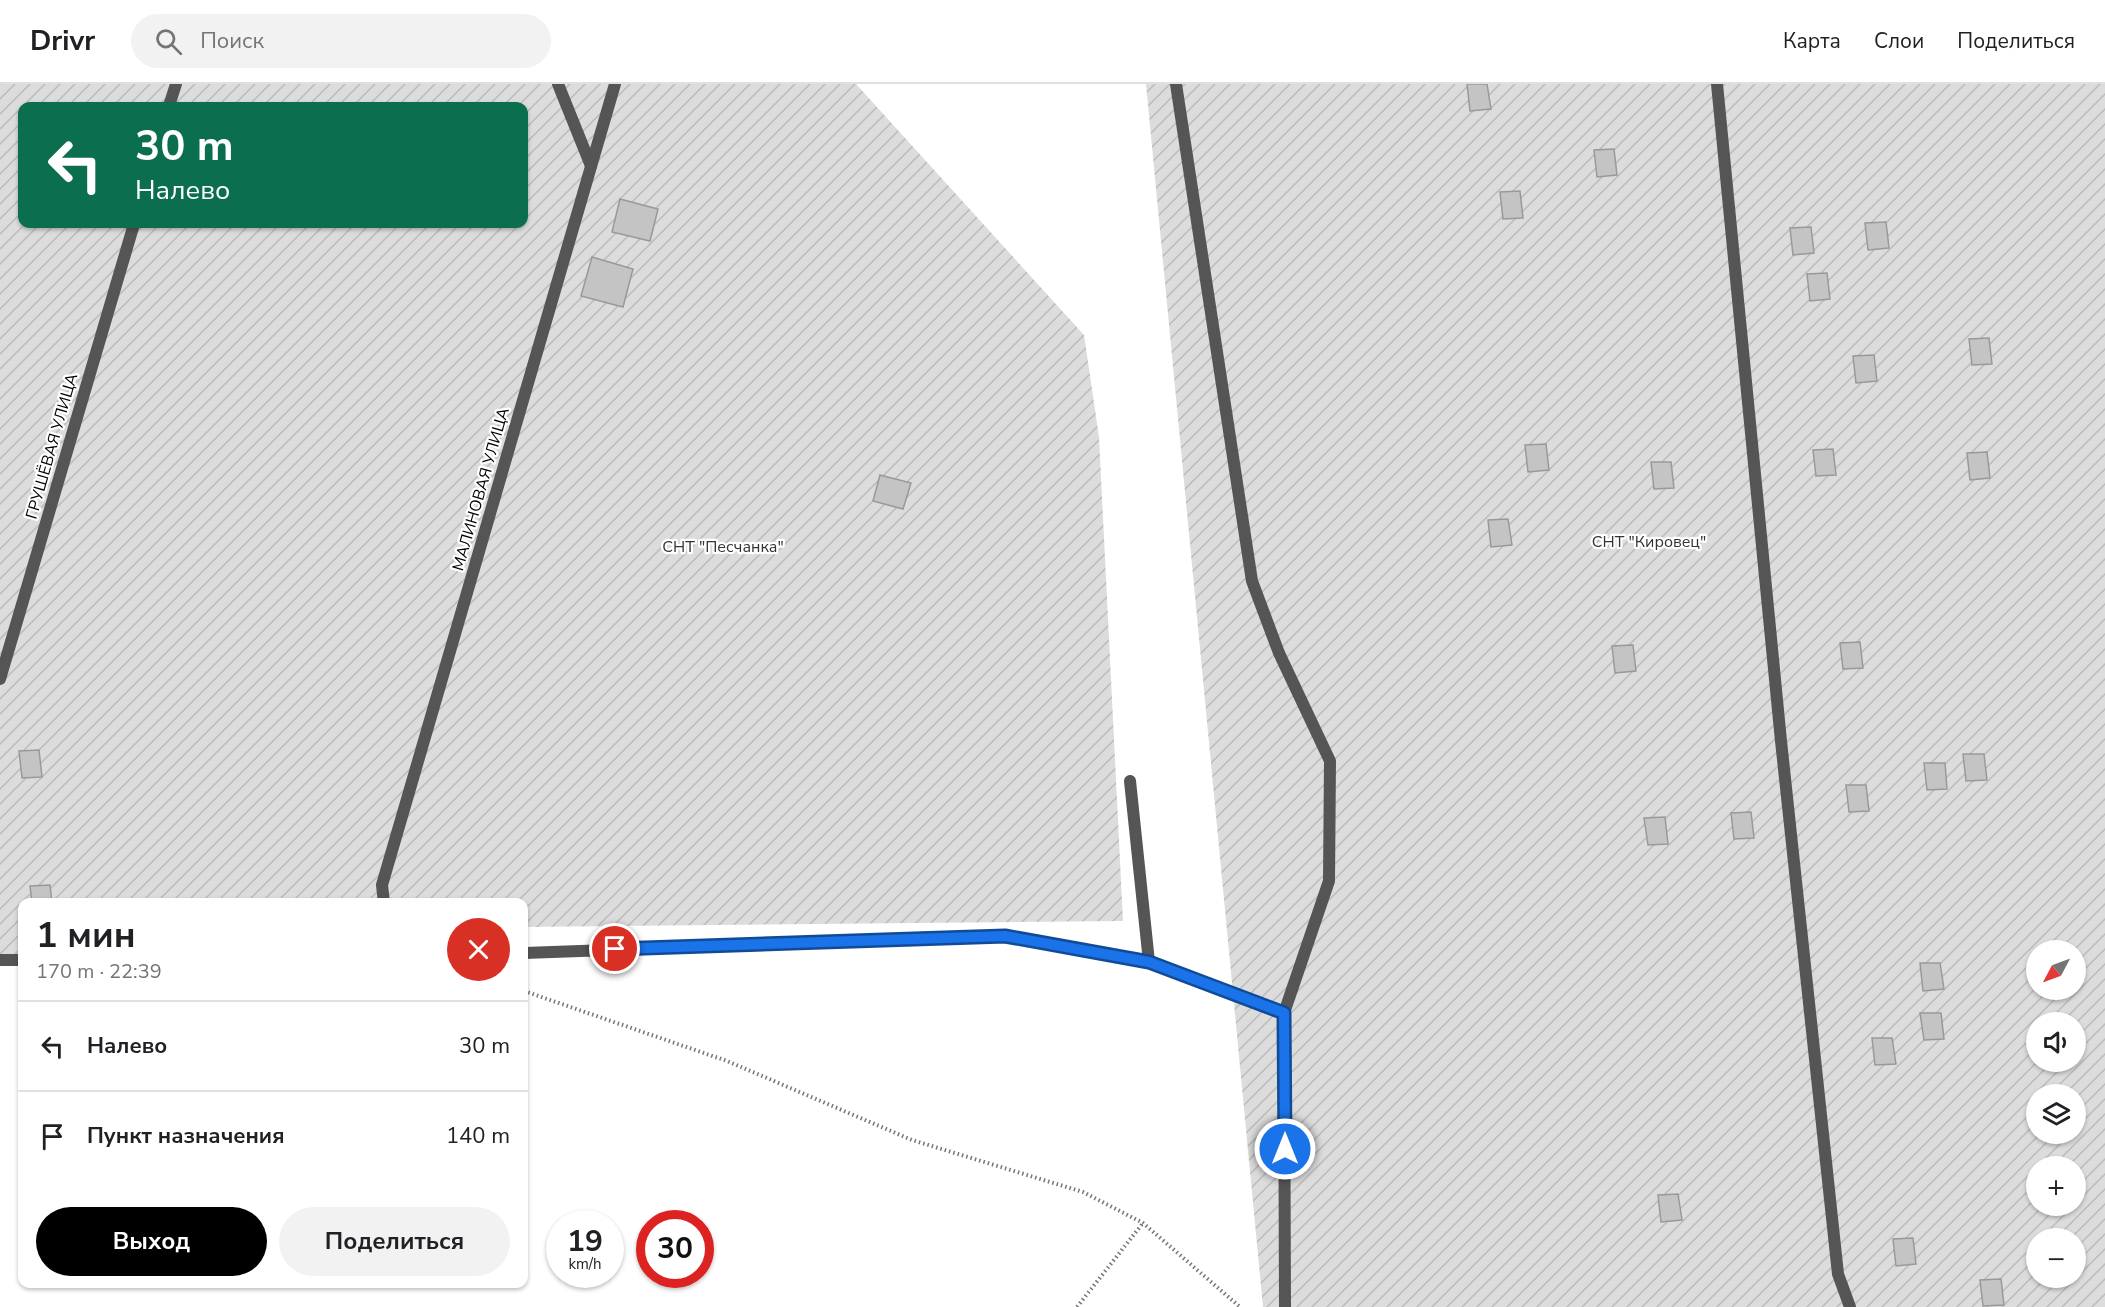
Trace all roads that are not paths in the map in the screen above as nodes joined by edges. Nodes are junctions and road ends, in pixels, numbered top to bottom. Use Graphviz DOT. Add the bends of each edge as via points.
graph roads {
  1 [pos="176,84"];
  2 [pos="558,84"];
  3 [pos="615,84"];
  4 [pos="1176,84"];
  5 [pos="1717,84"];
  6 [pos="170,102"];
  7 [pos="591,166"];
  8 [pos="133,228"];
  9 [pos="0,679"];
  10 [pos="1130,781"];
  11 [pos="383,898"];
  12 [pos="528,952"];
  13 [pos="0,960"];
  14 [pos="18,960"];
  15 [pos="1149,962"];
  16 [pos="1284,1013"];
  17 [pos="1285,1307"];
  18 [pos="1850,1307"];
  1 -- 6 [label="street"];
  2 -- 7 [label="street"];
  3 -- 7 [label="street, МАЛИНОВАЯ УЛИЦА"];
  4 -- 16 [label="street" via="1252,580 1279,653 1330,762 1329,881"];
  5 -- 18 [label="street" via="1838,1274"];
  7 -- 11 [label="street, МАЛИНОВАЯ УЛИЦА" via="382,885"];
  8 -- 9 [label="street, ГРУШЁВАЯ УЛИЦА"];
  10 -- 15 [label="street"];
  12 -- 15 [label="street" via="1005,936"];
  13 -- 14 [label="street"];
  15 -- 16 [label="street"];
  16 -- 17 [label="street"];
}
